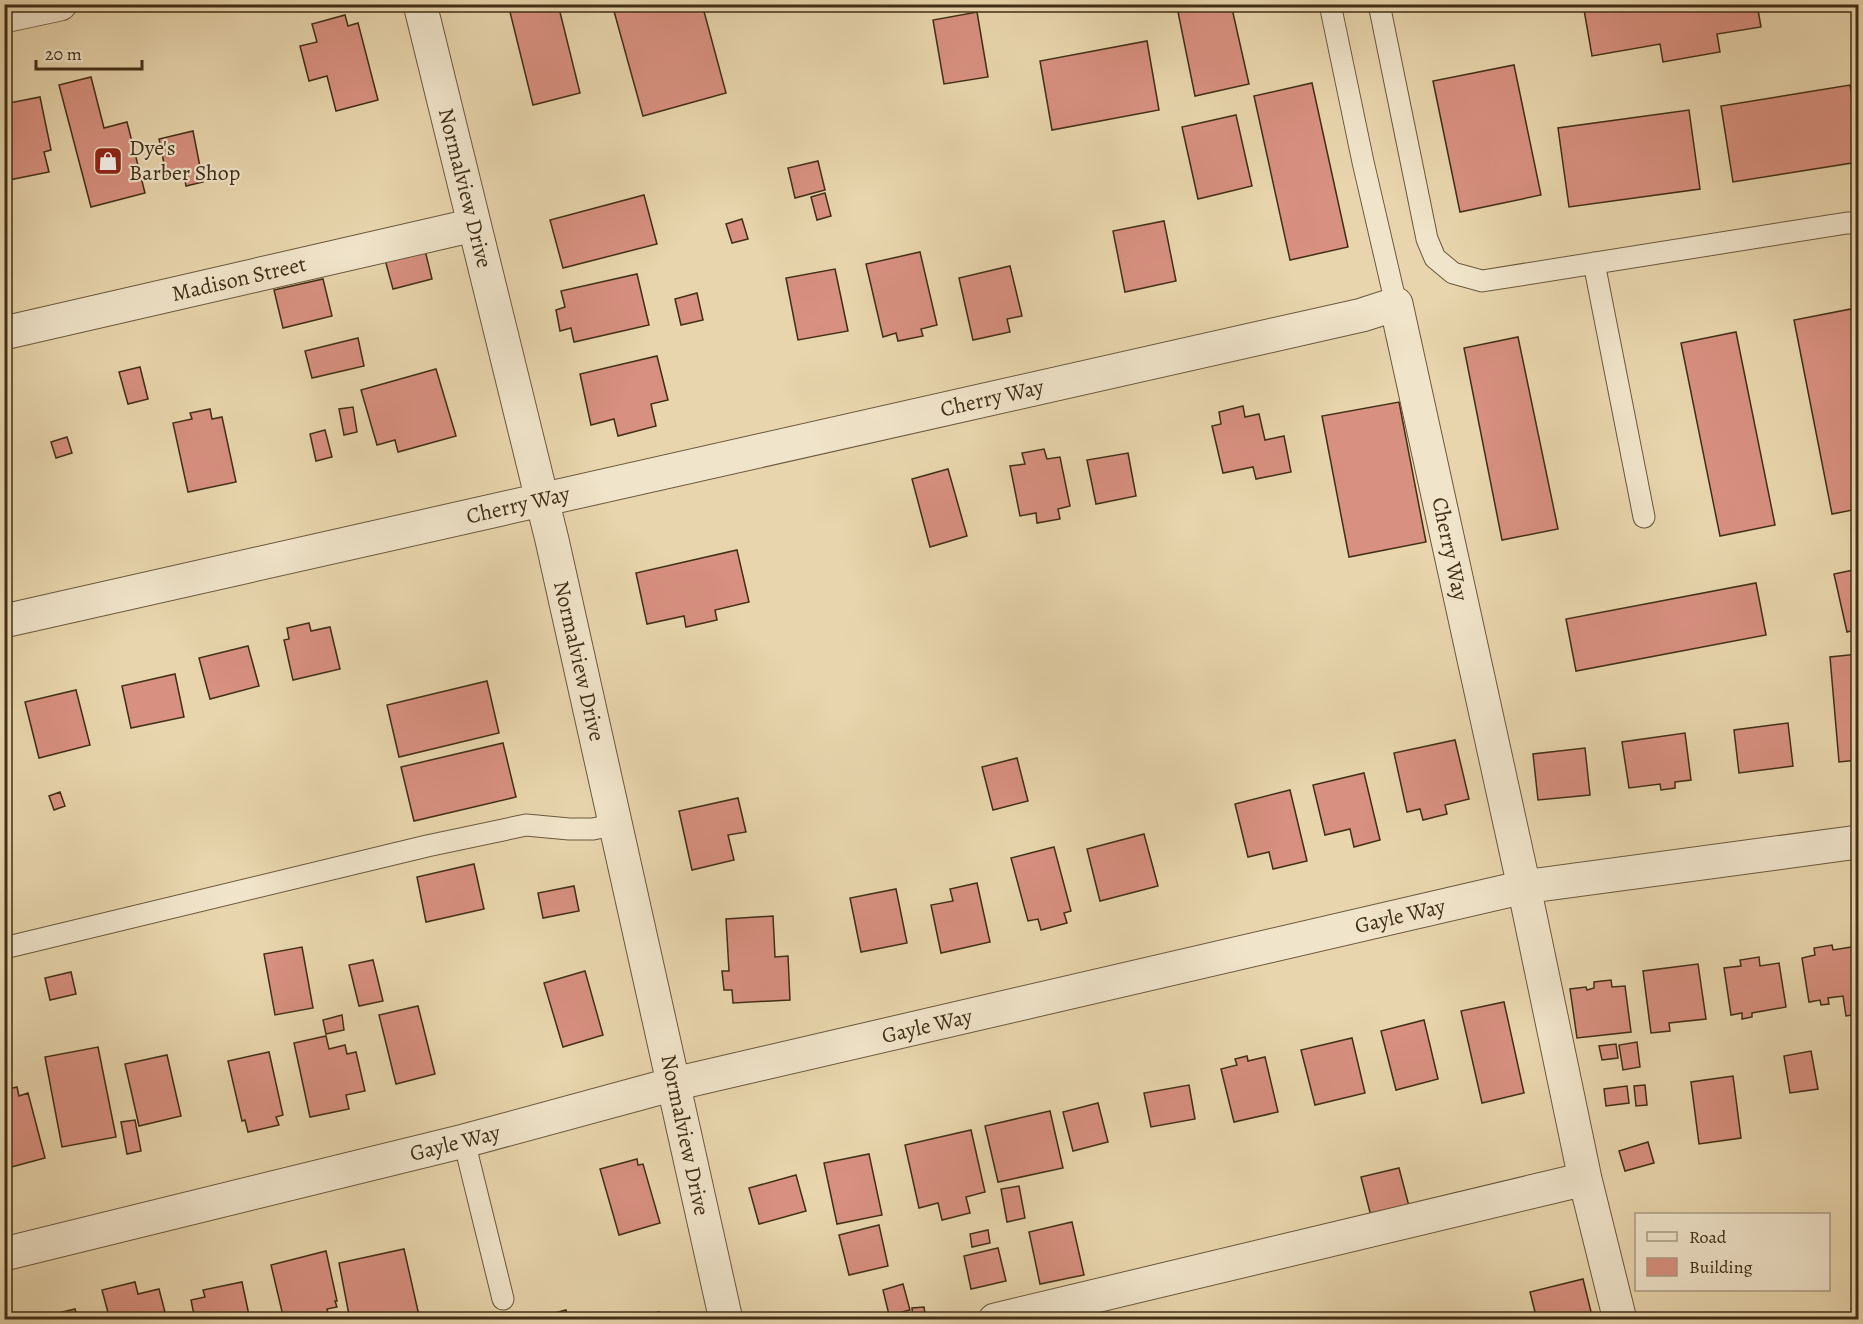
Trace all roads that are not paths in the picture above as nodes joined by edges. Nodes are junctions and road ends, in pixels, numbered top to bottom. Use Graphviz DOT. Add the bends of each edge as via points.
graph roads {
  1 [pos="60,4"];
  2 [pos="420,4"];
  3 [pos="1330,4"];
  4 [pos="1379,4"];
  5 [pos="4,16"];
  6 [pos="1858,223"];
  7 [pos="474,225"];
  8 [pos="1594,263"];
  9 [pos="1396,304"];
  10 [pos="4,333"];
  11 [pos="541,500"];
  12 [pos="1644,517"];
  13 [pos="4,621"];
  14 [pos="616,824"];
  15 [pos="1858,842"];
  16 [pos="1524,887"];
  17 [pos="4,948"];
  18 [pos="674,1084"];
  19 [pos="464,1142"];
  20 [pos="1585,1179"];
  21 [pos="4,1254"];
  22 [pos="503,1299"];
  23 [pos="726,1320"];
  24 [pos="995,1320"];
  25 [pos="1620,1320"];
  1 -- 5 [label="street"];
  2 -- 7 [label="street, Normalview Drive"];
  3 -- 9 [label="lane"];
  4 -- 8 [label="lane" via="1427,239 1435,258 1453,273 1482,281"];
  6 -- 8 [label="lane"];
  7 -- 10 [label="street, Madison Street"];
  7 -- 11 [label="street, Normalview Drive"];
  8 -- 12 [label="lane"];
  9 -- 11 [label="street, Cherry Way" via="1350,318"];
  9 -- 16 [label="street, Cherry Way"];
  11 -- 13 [label="street, Cherry Way"];
  11 -- 14 [label="street, Normalview Drive"];
  14 -- 17 [label="lane" via="585,829 526,825"];
  14 -- 18 [label="street, Normalview Drive"];
  15 -- 16 [label="street, Gayle Way"];
  16 -- 18 [label="street, Gayle Way"];
  16 -- 20 [label="street, Cherry Way"];
  18 -- 19 [label="street, Gayle Way"];
  18 -- 23 [label="street, Normalview Drive"];
  19 -- 21 [label="street, Gayle Way"];
  19 -- 22 [label="lane"];
  20 -- 24 [label="street"];
  20 -- 25 [label="street, Cherry Way"];
}
